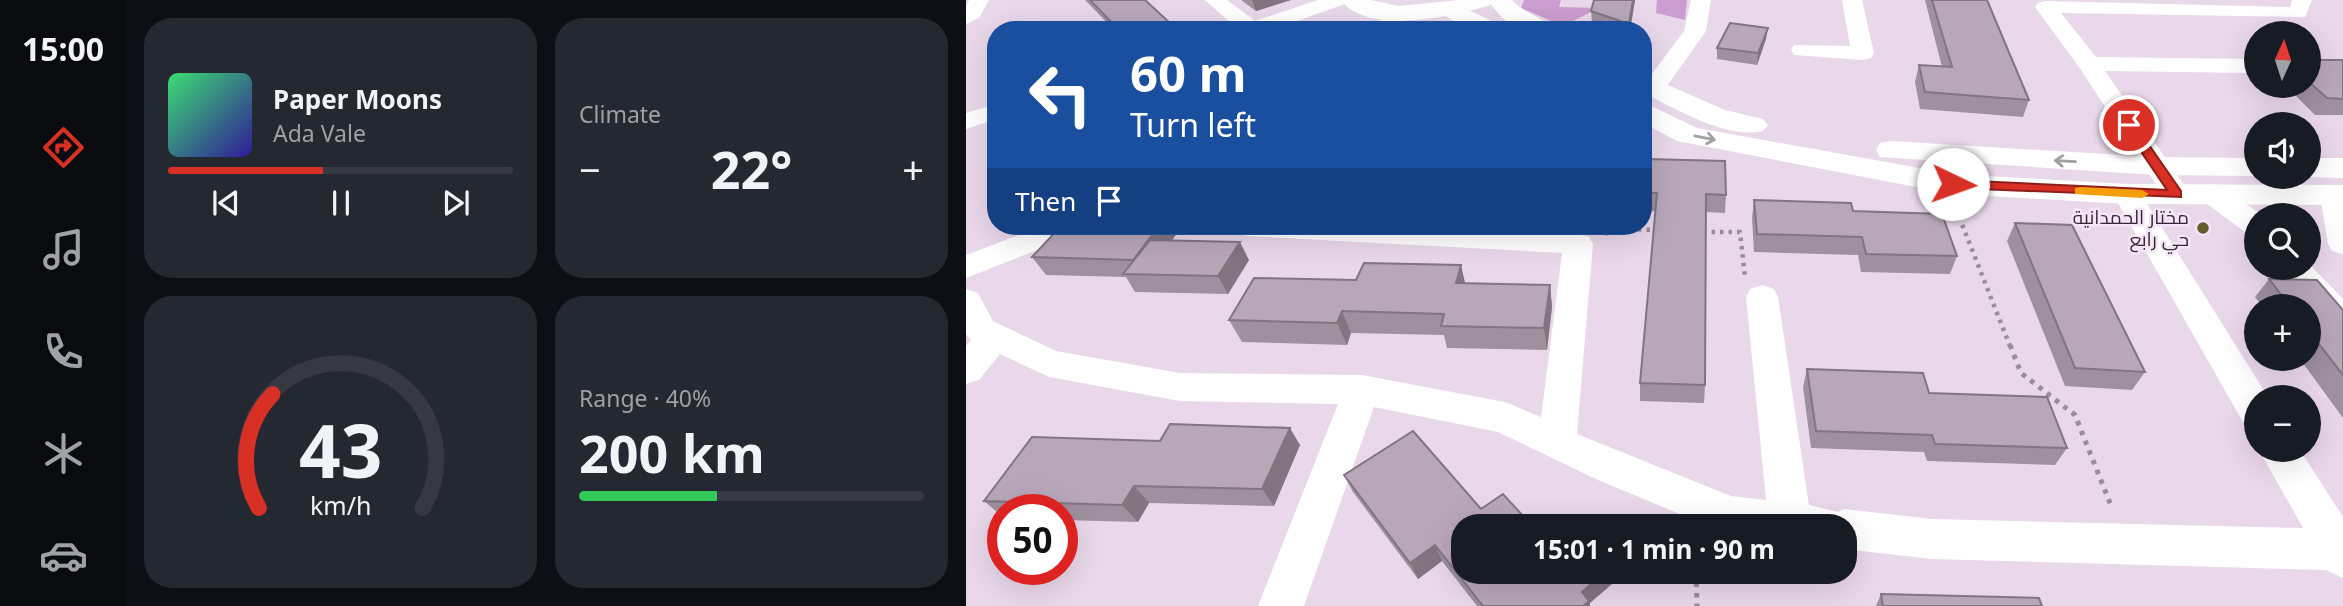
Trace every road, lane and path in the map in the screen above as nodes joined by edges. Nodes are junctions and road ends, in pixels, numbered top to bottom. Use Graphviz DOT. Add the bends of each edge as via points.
graph roads {
  1 [pos="979,0"];
  2 [pos="1215,0"];
  3 [pos="1338,0"];
  4 [pos="1353,0"];
  5 [pos="1482,0"];
  6 [pos="1500,0"];
  7 [pos="1701,0"];
  8 [pos="1853,0"];
  9 [pos="2302,0"];
  10 [pos="2175,5"];
  11 [pos="1452,9"];
  12 [pos="1400,13"];
  13 [pos="966,18"];
  14 [pos="1241,21"];
  15 [pos="1275,21"];
  16 [pos="1391,21"];
  17 [pos="1474,21"];
  18 [pos="1523,21"];
  19 [pos="1802,50"];
  20 [pos="2089,64"];
  21 [pos="2244,66"];
  22 [pos="1652,87"];
  23 [pos="1652,96"];
  24 [pos="1652,99"];
  25 [pos="987,114"];
  26 [pos="966,121"];
  27 [pos="2156,166"];
  28 [pos="2244,167"];
  29 [pos="2321,175"];
  30 [pos="1945,183"];
  31 [pos="2340,186"];
  32 [pos="2127,194"];
  33 [pos="2177,194"];
  34 [pos="2213,195"];
  35 [pos="2244,217"];
  36 [pos="1652,230"];
  37 [pos="1672,231"];
  38 [pos="1699,231"];
  39 [pos="1046,235"];
  40 [pos="1412,235"];
  41 [pos="1602,235"];
  42 [pos="1578,244"];
  43 [pos="2343,244"];
  44 [pos="966,267"];
  45 [pos="2306,280"];
  46 [pos="1762,297"];
  47 [pos="966,301"];
  48 [pos="2343,320"];
  49 [pos="994,337"];
  50 [pos="966,370"];
  51 [pos="1362,390"];
  52 [pos="2244,391"];
  53 [pos="1558,443"];
  54 [pos="2285,462"];
  55 [pos="1727,514"];
  56 [pos="1789,514"];
  57 [pos="1857,530"];
  58 [pos="2127,544"];
  59 [pos="2341,552"];
  60 [pos="1696,584"];
  61 [pos="1280,606"];
  62 [pos="1697,606"];
  1 -- 13 [label="street"];
  2 -- 14 [label="street"];
  3 -- 15 [label="street"];
  4 -- 12 [label="main road"];
  5 -- 11 [label="main road"];
  6 -- 18 [label="main road"];
  7 -- 22 [label="street" via="1695,31"];
  8 -- 19 [label="street" via="1863,53"];
  9 -- 10 [label="street" via="2298,13"];
  10 -- 20 [label="street" via="2045,7"];
  11 -- 12 [label="main road"];
  11 -- 17 [label="main road"];
  12 -- 16 [label="street"];
  20 -- 21 [label="street"];
  20 -- 27 [label="street"];
  27 -- 23 [label="main road, one-way" via="1856,148 1716,117"];
  24 -- 30 [label="main road, one-way" via="1688,135"];
  25 -- 26 [label="street"];
  27 -- 28 [label="main road"];
  27 -- 33 [label="street"];
  29 -- 31 [label="main road"];
  30 -- 32 [label="main road"];
  30 -- 58 [label="path" via="2021,373 2075,415"];
  31 -- 34 [label="main road"];
  31 -- 43 [label="street"];
  32 -- 33 [label="main road"];
  32 -- 52 [label="street"];
  33 -- 34 [label="main road"];
  34 -- 35 [label="street"];
  36 -- 37 [label="path"];
  38 -- 46 [label="path" via="1740,232 1745,278"];
  39 -- 44 [label="street"];
  40 -- 42 [label="street"];
  41 -- 42 [label="path"];
  42 -- 53 [label="street"];
  45 -- 48 [label="street"];
  46 -- 56 [label="street"];
  47 -- 49 [label="street" via="981,330"];
  49 -- 50 [label="street"];
  49 -- 51 [label="street" via="1049,363 1180,387"];
  51 -- 53 [label="street" via="1505,418"];
  51 -- 61 [label="street"];
  53 -- 55 [label="street"];
  54 -- 59 [label="street"];
  57 -- 58 [label="street" via="1932,539"];
  58 -- 59 [label="street"];
  60 -- 62 [label="path"];
}
